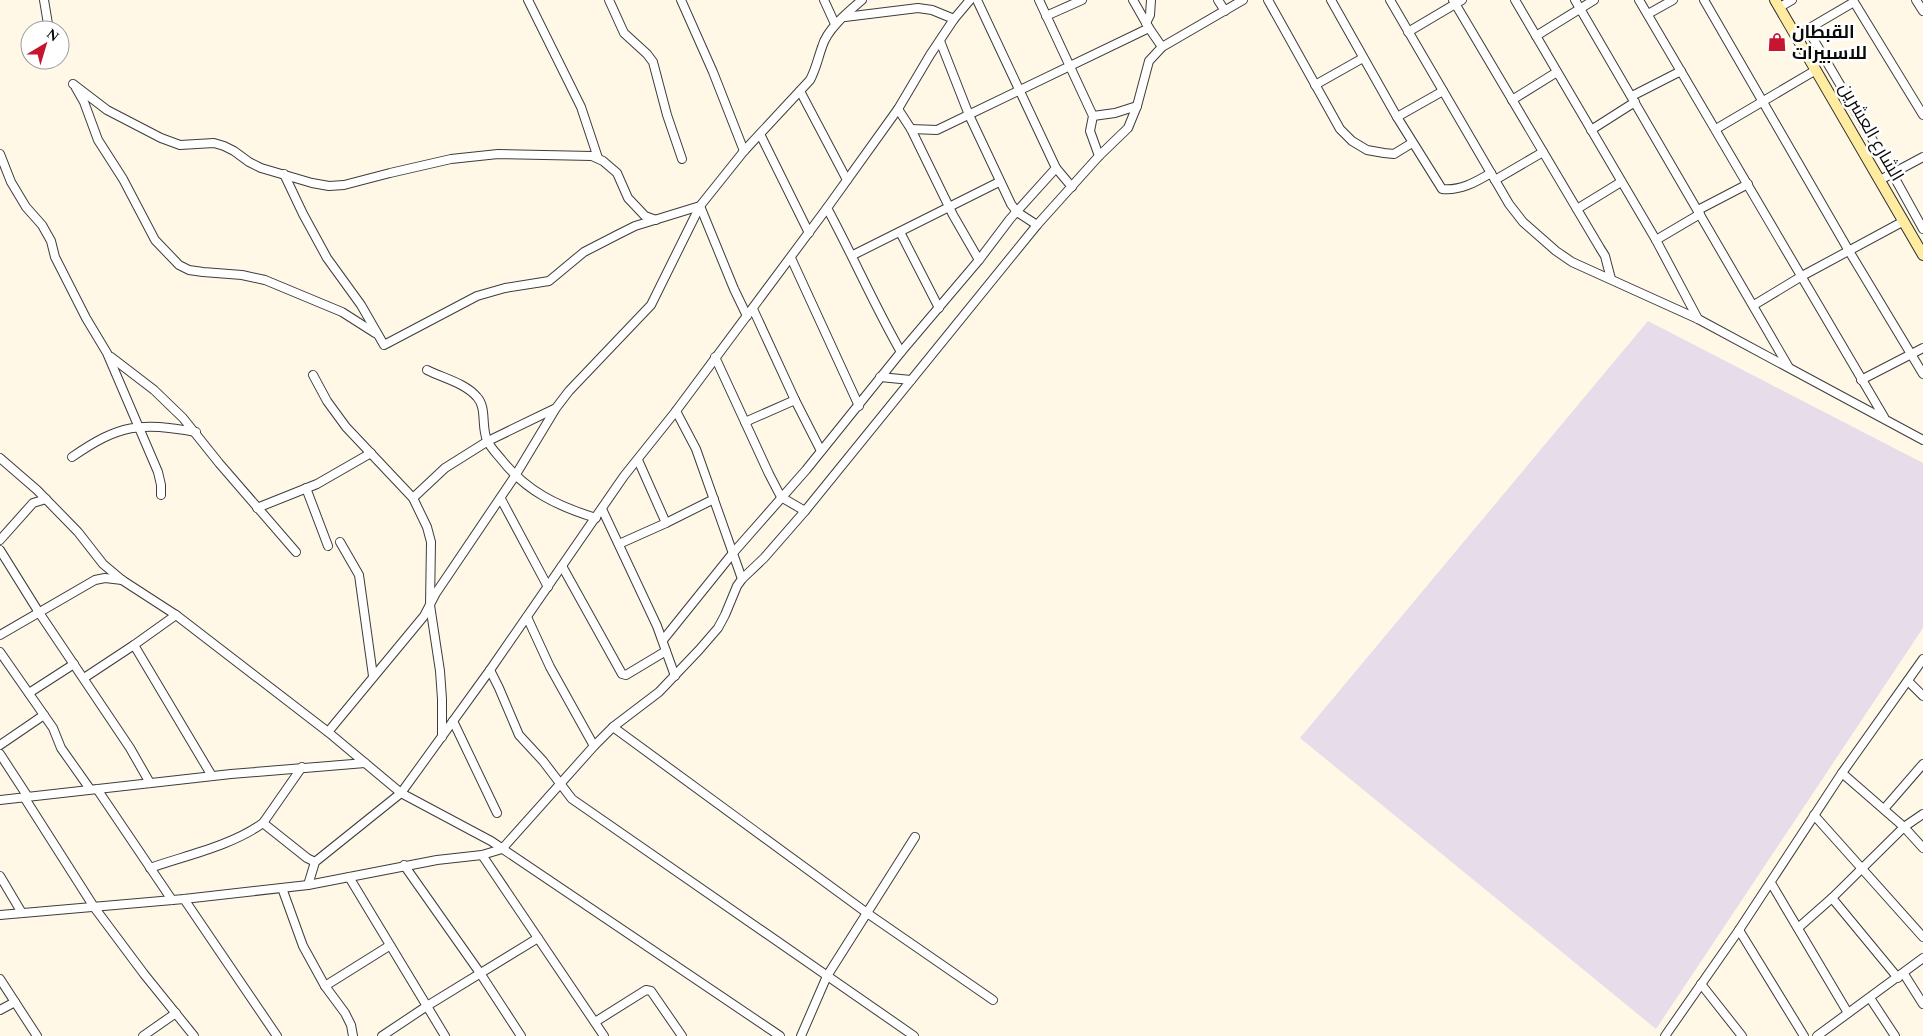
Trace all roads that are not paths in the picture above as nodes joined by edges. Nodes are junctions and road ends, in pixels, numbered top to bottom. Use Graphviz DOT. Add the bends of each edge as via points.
graph roads {
  1 [pos="44,0"];
  2 [pos="528,0"];
  3 [pos="609,0"];
  4 [pos="681,0"];
  5 [pos="824,0"];
  6 [pos="862,0"];
  7 [pos="970,0"];
  8 [pos="977,0"];
  9 [pos="1039,0"];
  10 [pos="1082,0"];
  11 [pos="1133,0"];
  12 [pos="1151,0"];
  13 [pos="1218,0"];
  14 [pos="1243,0"];
  15 [pos="1268,0"];
  16 [pos="1331,0"];
  17 [pos="1390,0"];
  18 [pos="1515,0"];
  19 [pos="1575,0"];
  20 [pos="1594,0"];
  21 [pos="1639,0"];
  22 [pos="1673,0"];
  23 [pos="1704,0"];
  24 [pos="1792,0"];
  25 [pos="1916,0"];
  26 [pos="1457,1"];
  27 [pos="1856,1"];
  28 [pos="1777,4"];
  29 [pos="1580,8"];
  30 [pos="1225,11"];
  31 [pos="1923,11"];
  32 [pos="1648,14"];
  33 [pos="1046,16"];
  34 [pos="845,17"];
  35 [pos="954,19"];
  36 [pos="47,20"];
  37 [pos="836,24"];
  38 [pos="1147,25"];
  39 [pos="1808,30"];
  40 [pos="1408,32"];
  41 [pos="1536,36"];
  42 [pos="1796,36"];
  43 [pos="940,41"];
  44 [pos="1162,46"];
  45 [pos="1363,58"];
  46 [pos="1068,66"];
  47 [pos="1816,70"];
  48 [pos="1681,71"];
  49 [pos="1558,72"];
  50 [pos="1315,85"];
  51 [pos="1018,90"];
  52 [pos="1442,90"];
  53 [pos="800,91"];
  54 [pos="1634,99"];
  55 [pos="1512,100"];
  56 [pos="1763,101"];
  57 [pos="1137,106"];
  58 [pos="898,109"];
  59 [pos="969,114"];
  60 [pos="1093,116"];
  61 [pos="1923,116"];
  62 [pos="1397,117"];
  63 [pos="1860,119"];
  64 [pos="1848,126"];
  65 [pos="911,129"];
  66 [pos="1716,129"];
  67 [pos="1592,130"];
  68 [pos="760,134"];
  69 [pos="1412,143"];
  70 [pos="744,151"];
  71 [pos="1543,152"];
  72 [pos="0,154"];
  73 [pos="1099,156"];
  74 [pos="1923,157"];
  75 [pos="598,158"];
  76 [pos="682,159"];
  77 [pos="1056,168"];
  78 [pos="1892,173"];
  79 [pos="284,174"];
  80 [pos="1493,176"];
  81 [pos="847,180"];
  82 [pos="1880,180"];
  83 [pos="999,182"];
  84 [pos="1621,182"];
  85 [pos="1748,184"];
  86 [pos="1072,187"];
  87 [pos="700,206"];
  88 [pos="827,208"];
  89 [pos="950,208"];
  90 [pos="1577,209"];
  91 [pos="1017,212"];
  92 [pos="1699,212"];
  93 [pos="656,220"];
  94 [pos="1904,221"];
  95 [pos="1037,225"];
  96 [pos="1923,229"];
  97 [pos="900,232"];
  98 [pos="809,233"];
  99 [pos="1656,240"];
  100 [pos="1919,240"];
  101 [pos="1849,251"];
  102 [pos="852,255"];
  103 [pos="1923,255"];
  104 [pos="791,258"];
  105 [pos="980,260"];
  106 [pos="1802,276"];
  107 [pos="1611,279"];
  108 [pos="1754,305"];
  109 [pos="939,308"];
  110 [pos="753,309"];
  111 [pos="747,316"];
  112 [pos="1698,319"];
  113 [pos="375,333"];
  114 [pos="1923,348"];
  115 [pos="901,352"];
  116 [pos="108,353"];
  117 [pos="1912,354"];
  118 [pos="715,357"];
  119 [pos="1788,366"];
  120 [pos="427,370"];
  121 [pos="1923,374"];
  122 [pos="313,375"];
  123 [pos="880,378"];
  124 [pos="911,380"];
  125 [pos="1862,380"];
  126 [pos="795,400"];
  127 [pos="859,406"];
  128 [pos="556,408"];
  129 [pos="676,410"];
  130 [pos="1885,419"];
  131 [pos="745,422"];
  132 [pos="137,426"];
  133 [pos="196,432"];
  134 [pos="1923,440"];
  135 [pos="488,442"];
  136 [pos="821,451"];
  137 [pos="371,453"];
  138 [pos="72,457"];
  139 [pos="0,458"];
  140 [pos="638,460"];
  141 [pos="515,476"];
  142 [pos="306,488"];
  143 [pos="161,495"];
  144 [pos="781,497"];
  145 [pos="413,498"];
  146 [pos="46,499"];
  147 [pos="501,499"];
  148 [pos="714,499"];
  149 [pos="257,508"];
  150 [pos="602,509"];
  151 [pos="805,511"];
  152 [pos="596,518"];
  153 [pos="666,523"];
  154 [pos="0,540"];
  155 [pos="340,542"];
  156 [pos="619,544"];
  157 [pos="328,546"];
  158 [pos="0,550"];
  159 [pos="296,552"];
  160 [pos="733,553"];
  161 [pos="562,566"];
  162 [pos="742,579"];
  163 [pos="122,580"];
  164 [pos="548,587"];
  165 [pos="430,605"];
  166 [pos="38,611"];
  167 [pos="176,615"];
  168 [pos="527,617"];
  169 [pos="0,635"];
  170 [pos="663,640"];
  171 [pos="134,646"];
  172 [pos="666,651"];
  173 [pos="0,652"];
  174 [pos="1923,659"];
  175 [pos="74,664"];
  176 [pos="490,670"];
  177 [pos="373,676"];
  178 [pos="675,676"];
  179 [pos="84,678"];
  180 [pos="1908,681"];
  181 [pos="30,693"];
  182 [pos="1923,696"];
  183 [pos="44,715"];
  184 [pos="453,721"];
  185 [pos="613,727"];
  186 [pos="328,732"];
  187 [pos="442,737"];
  188 [pos="0,745"];
  189 [pos="594,746"];
  190 [pos="0,754"];
  191 [pos="365,763"];
  192 [pos="1923,764"];
  193 [pos="302,768"];
  194 [pos="1842,773"];
  195 [pos="212,776"];
  196 [pos="150,782"];
  197 [pos="560,785"];
  198 [pos="94,789"];
  199 [pos="401,794"];
  200 [pos="26,797"];
  201 [pos="0,800"];
  202 [pos="1884,809"];
  203 [pos="497,812"];
  204 [pos="1923,814"];
  205 [pos="1814,815"];
  206 [pos="262,823"];
  207 [pos="1904,827"];
  208 [pos="915,837"];
  209 [pos="1923,848"];
  210 [pos="502,849"];
  211 [pos="482,855"];
  212 [pos="315,862"];
  213 [pos="404,866"];
  214 [pos="1862,867"];
  215 [pos="150,868"];
  216 [pos="0,876"];
  217 [pos="349,877"];
  218 [pos="1771,883"];
  219 [pos="308,885"];
  220 [pos="282,888"];
  221 [pos="1832,898"];
  222 [pos="184,899"];
  223 [pos="172,900"];
  224 [pos="94,907"];
  225 [pos="22,913"];
  226 [pos="867,913"];
  227 [pos="0,916"];
  228 [pos="1798,928"];
  229 [pos="1739,930"];
  230 [pos="1923,937"];
  231 [pos="538,938"];
  232 [pos="390,946"];
  233 [pos="1923,958"];
  234 [pos="480,973"];
  235 [pos="827,976"];
  236 [pos="1901,976"];
  237 [pos="0,979"];
  238 [pos="1701,984"];
  239 [pos="325,986"];
  240 [pos="1870,998"];
  241 [pos="993,1000"];
  242 [pos="15,1002"];
  243 [pos="1923,1004"];
  244 [pos="427,1006"];
  245 [pos="0,1010"];
  246 [pos="176,1013"];
  247 [pos="1848,1013"];
  248 [pos="595,1022"];
  249 [pos="37,1036"];
  250 [pos="143,1036"];
  251 [pos="194,1036"];
  252 [pos="277,1036"];
  253 [pos="353,1036"];
  254 [pos="382,1036"];
  255 [pos="445,1036"];
  256 [pos="521,1036"];
  257 [pos="604,1036"];
  258 [pos="682,1036"];
  259 [pos="780,1036"];
  260 [pos="801,1036"];
  261 [pos="914,1036"];
  262 [pos="1664,1036"];
  263 [pos="1742,1036"];
  264 [pos="1804,1036"];
  265 [pos="1816,1036"];
  266 [pos="1895,1036"];
  1 -- 36 [label="street"];
  2 -- 75 [label="street" via="581,107"];
  3 -- 76 [label="street" via="624,33 653,62"];
  4 -- 70 [label="street"];
  5 -- 37 [label="street"];
  6 -- 34 [label="street"];
  7 -- 35 [label="street"];
  8 -- 51 [label="street"];
  9 -- 33 [label="street"];
  10 -- 33 [label="street"];
  11 -- 38 [label="street"];
  12 -- 38 [label="street"];
  13 -- 30 [label="street"];
  14 -- 30 [label="street"];
  15 -- 50 [label="street"];
  16 -- 45 [label="street"];
  17 -- 40 [label="street"];
  18 -- 41 [label="street"];
  19 -- 29 [label="street"];
  20 -- 29 [label="street"];
  21 -- 32 [label="street"];
  22 -- 32 [label="street"];
  23 -- 56 [label="street"];
  24 -- 28 [label="street"];
  25 -- 31 [label="street"];
  26 -- 40 [label="street"];
  26 -- 55 [label="street"];
  27 -- 39 [label="street"];
  27 -- 61 [label="street"];
  28 -- 42 [label="street, الشارع العشرين"];
  29 -- 41 [label="street"];
  29 -- 54 [label="street"];
  30 -- 44 [label="street"];
  32 -- 48 [label="street"];
  33 -- 46 [label="street"];
  34 -- 35 [label="street" via="918,8"];
  34 -- 37 [label="street"];
  35 -- 43 [label="street"];
  37 -- 53 [label="street" via="822,46 816,69"];
  38 -- 44 [label="street"];
  38 -- 46 [label="street"];
  39 -- 42 [label="street"];
  39 -- 63 [label="street"];
  40 -- 52 [label="street"];
  41 -- 49 [label="street"];
  42 -- 47 [label="street, الشارع العشرين"];
  43 -- 58 [label="street"];
  43 -- 59 [label="street"];
  44 -- 57 [label="street" via="1149,61"];
  45 -- 50 [label="street"];
  45 -- 62 [label="street"];
  46 -- 51 [label="street"];
  46 -- 60 [label="street"];
  47 -- 56 [label="street"];
  47 -- 64 [label="street, الشارع العشرين"];
  48 -- 54 [label="street"];
  48 -- 66 [label="street"];
  49 -- 55 [label="street"];
  49 -- 67 [label="street"];
  50 -- 69 [label="street" via="1340,129 1367,150 1394,154"];
  51 -- 59 [label="street"];
  51 -- 77 [label="street"];
  52 -- 62 [label="street"];
  52 -- 80 [label="street"];
  53 -- 68 [label="street"];
  53 -- 81 [label="street"];
  54 -- 67 [label="street"];
  54 -- 92 [label="street"];
  55 -- 71 [label="street"];
  56 -- 66 [label="street"];
  56 -- 101 [label="street"];
  57 -- 60 [label="street"];
  57 -- 73 [label="street" via="1128,128"];
  58 -- 65 [label="street"];
  58 -- 81 [label="street"];
  59 -- 65 [label="street" via="937,130"];
  59 -- 83 [label="street"];
  60 -- 73 [label="street" via="1090,131"];
  62 -- 69 [label="street"];
  63 -- 64 [label="street"];
  63 -- 78 [label="street"];
  64 -- 82 [label="street, الشارع العشرين"];
  65 -- 89 [label="street"];
  66 -- 85 [label="street"];
  67 -- 84 [label="street"];
  68 -- 70 [label="street"];
  68 -- 98 [label="street"];
  69 -- 80 [label="street" via="1442,189 1453,190"];
  70 -- 87 [label="street"];
  71 -- 80 [label="street"];
  71 -- 90 [label="street"];
  72 -- 116 [label="street" via="26,207 52,241 55,257"];
  73 -- 86 [label="street"];
  74 -- 78 [label="street"];
  75 -- 79 [label="street" via="498,154 451,159 329,186"];
  75 -- 93 [label="street" via="617,172 636,208"];
  77 -- 86 [label="street"];
  77 -- 91 [label="street"];
  78 -- 82 [label="street"];
  78 -- 96 [label="street"];
  79 -- 113 [label="street" via="327,258 361,305"];
  79 -- 113 [label="street" via="261,168 219,144 180,145 161,138 107,110 74,84 98,140 155,240 179,265 190,270 265,280 326,305"];
  80 -- 107 [label="street" via="1523,222 1556,251 1572,262"];
  81 -- 88 [label="street"];
  82 -- 94 [label="street, الشارع العشرين"];
  83 -- 89 [label="street"];
  83 -- 91 [label="street"];
  84 -- 90 [label="street"];
  84 -- 99 [label="street"];
  85 -- 92 [label="street"];
  85 -- 106 [label="street"];
  86 -- 95 [label="street"];
  87 -- 93 [label="street"];
  87 -- 111 [label="street"];
  87 -- 128 [label="street" via="651,305"];
  88 -- 98 [label="street"];
  88 -- 102 [label="street"];
  89 -- 97 [label="street"];
  89 -- 105 [label="street"];
  90 -- 107 [label="street" via="1605,256"];
  91 -- 95 [label="street"];
  91 -- 105 [label="street"];
  92 -- 99 [label="street"];
  92 -- 108 [label="street"];
  93 -- 113 [label="street" via="635,226 584,252 549,281 477,296 384,344"];
  94 -- 100 [label="street, الشارع العشرين"];
  94 -- 101 [label="street"];
  95 -- 124 [label="street"];
  97 -- 102 [label="street"];
  97 -- 109 [label="street"];
  98 -- 104 [label="street"];
  99 -- 112 [label="street"];
  100 -- 103 [label="street, الشارع العشرين"];
  101 -- 106 [label="street"];
  101 -- 117 [label="street"];
  102 -- 115 [label="street" via="879,314"];
  104 -- 110 [label="street"];
  104 -- 127 [label="street"];
  105 -- 109 [label="street"];
  106 -- 108 [label="street"];
  106 -- 125 [label="street"];
  107 -- 112 [label="street"];
  108 -- 119 [label="street"];
  109 -- 115 [label="street"];
  110 -- 111 [label="street"];
  110 -- 126 [label="street"];
  111 -- 118 [label="street"];
  112 -- 119 [label="street"];
  114 -- 117 [label="street"];
  115 -- 123 [label="street"];
  116 -- 132 [label="street"];
  116 -- 133 [label="street" via="154,390"];
  117 -- 121 [label="street"];
  117 -- 125 [label="street"];
  118 -- 129 [label="street"];
  118 -- 131 [label="street"];
  119 -- 130 [label="street"];
  120 -- 135 [label="street" via="464,387 479,398"];
  122 -- 137 [label="street" via="346,427"];
  123 -- 124 [label="street"];
  123 -- 127 [label="street"];
  124 -- 151 [label="street"];
  125 -- 130 [label="street"];
  126 -- 131 [label="street"];
  126 -- 136 [label="street"];
  127 -- 136 [label="street"];
  128 -- 135 [label="street"];
  128 -- 141 [label="street"];
  129 -- 140 [label="street"];
  129 -- 148 [label="street" via="696,450"];
  130 -- 134 [label="street"];
  131 -- 144 [label="street"];
  132 -- 133 [label="street"];
  132 -- 138 [label="street" via="111,434"];
  132 -- 143 [label="street" via="158,472"];
  133 -- 149 [label="street"];
  135 -- 141 [label="street"];
  135 -- 145 [label="street" via="445,468"];
  136 -- 144 [label="street"];
  137 -- 142 [label="street"];
  137 -- 145 [label="street"];
  139 -- 146 [label="street"];
  140 -- 150 [label="street"];
  140 -- 153 [label="street"];
  141 -- 147 [label="street"];
  141 -- 152 [label="street" via="558,505"];
  142 -- 149 [label="street"];
  142 -- 157 [label="street"];
  144 -- 151 [label="street"];
  144 -- 160 [label="street"];
  145 -- 165 [label="street" via="431,542"];
  146 -- 154 [label="street" via="33,504"];
  146 -- 163 [label="street" via="103,564"];
  147 -- 164 [label="street"];
  147 -- 165 [label="street"];
  148 -- 153 [label="street"];
  148 -- 160 [label="street"];
  149 -- 159 [label="street"];
  150 -- 152 [label="street"];
  150 -- 156 [label="street"];
  151 -- 162 [label="street"];
  152 -- 161 [label="street"];
  153 -- 156 [label="street"];
  155 -- 177 [label="street" via="359,575"];
  156 -- 170 [label="street"];
  158 -- 166 [label="street"];
  160 -- 162 [label="street"];
  160 -- 170 [label="street"];
  161 -- 164 [label="street"];
  161 -- 172 [label="street" via="622,674 626,675"];
  162 -- 178 [label="street" via="718,628"];
  163 -- 166 [label="street" via="94,580"];
  163 -- 167 [label="street"];
  164 -- 168 [label="street"];
  165 -- 177 [label="street" via="415,628"];
  165 -- 187 [label="street" via="440,671"];
  166 -- 169 [label="street"];
  166 -- 175 [label="street"];
  167 -- 171 [label="street"];
  167 -- 186 [label="street"];
  168 -- 176 [label="street"];
  168 -- 189 [label="street" via="550,667"];
  170 -- 172 [label="street"];
  171 -- 179 [label="street"];
  171 -- 195 [label="street"];
  172 -- 178 [label="street"];
  173 -- 181 [label="street"];
  174 -- 180 [label="street"];
  175 -- 179 [label="street"];
  175 -- 181 [label="street"];
  176 -- 184 [label="street"];
  176 -- 197 [label="street" via="520,735"];
  177 -- 186 [label="street"];
  178 -- 185 [label="street"];
  179 -- 196 [label="street"];
  180 -- 182 [label="street"];
  180 -- 194 [label="street"];
  181 -- 183 [label="street"];
  183 -- 188 [label="street"];
  183 -- 198 [label="street" via="62,748"];
  184 -- 187 [label="street"];
  184 -- 203 [label="street"];
  185 -- 189 [label="street"];
  185 -- 226 [label="street"];
  186 -- 191 [label="street"];
  187 -- 199 [label="street"];
  189 -- 197 [label="street"];
  190 -- 200 [label="street"];
  191 -- 193 [label="street"];
  191 -- 199 [label="street"];
  192 -- 202 [label="street"];
  193 -- 195 [label="street"];
  193 -- 206 [label="street"];
  194 -- 202 [label="street"];
  194 -- 205 [label="street"];
  195 -- 196 [label="street"];
  196 -- 198 [label="street"];
  197 -- 210 [label="street"];
  197 -- 235 [label="street" via="572,799"];
  198 -- 200 [label="street"];
  198 -- 215 [label="street"];
  199 -- 210 [label="street"];
  199 -- 212 [label="street"];
  200 -- 201 [label="street"];
  200 -- 224 [label="street"];
  202 -- 207 [label="street"];
  204 -- 207 [label="street"];
  205 -- 214 [label="street"];
  205 -- 218 [label="street"];
  206 -- 212 [label="street"];
  206 -- 215 [label="street" via="218,845"];
  207 -- 209 [label="street"];
  207 -- 214 [label="street"];
  208 -- 226 [label="street"];
  210 -- 211 [label="street"];
  210 -- 259 [label="street"];
  211 -- 213 [label="street"];
  211 -- 231 [label="street"];
  212 -- 219 [label="street"];
  213 -- 217 [label="street"];
  213 -- 234 [label="street"];
  214 -- 221 [label="street"];
  214 -- 230 [label="street"];
  215 -- 223 [label="street"];
  216 -- 225 [label="street"];
  217 -- 219 [label="street"];
  217 -- 232 [label="street"];
  218 -- 228 [label="street"];
  218 -- 229 [label="street"];
  219 -- 220 [label="street"];
  220 -- 222 [label="street"];
  220 -- 239 [label="street" via="303,946"];
  221 -- 228 [label="street"];
  221 -- 236 [label="street"];
  222 -- 223 [label="street"];
  222 -- 252 [label="street"];
  223 -- 224 [label="street"];
  224 -- 225 [label="street"];
  224 -- 246 [label="street"];
  225 -- 227 [label="street"];
  226 -- 235 [label="street"];
  226 -- 241 [label="street"];
  228 -- 247 [label="street"];
  229 -- 238 [label="street"];
  229 -- 264 [label="street"];
  231 -- 234 [label="street"];
  231 -- 248 [label="street"];
  232 -- 239 [label="street"];
  232 -- 244 [label="street"];
  233 -- 236 [label="street"];
  234 -- 244 [label="street"];
  234 -- 256 [label="street"];
  235 -- 260 [label="street"];
  235 -- 261 [label="street"];
  236 -- 240 [label="street"];
  236 -- 243 [label="street"];
  237 -- 242 [label="street"];
  238 -- 262 [label="street"];
  238 -- 263 [label="street"];
  239 -- 253 [label="street" via="345,1013"];
  240 -- 247 [label="street"];
  240 -- 266 [label="street"];
  242 -- 245 [label="street"];
  242 -- 249 [label="street"];
  244 -- 254 [label="street"];
  244 -- 255 [label="street"];
  246 -- 250 [label="street"];
  246 -- 251 [label="street"];
  247 -- 265 [label="street"];
  248 -- 257 [label="street"];
  248 -- 258 [label="street" via="646,990 651,991"];
}
